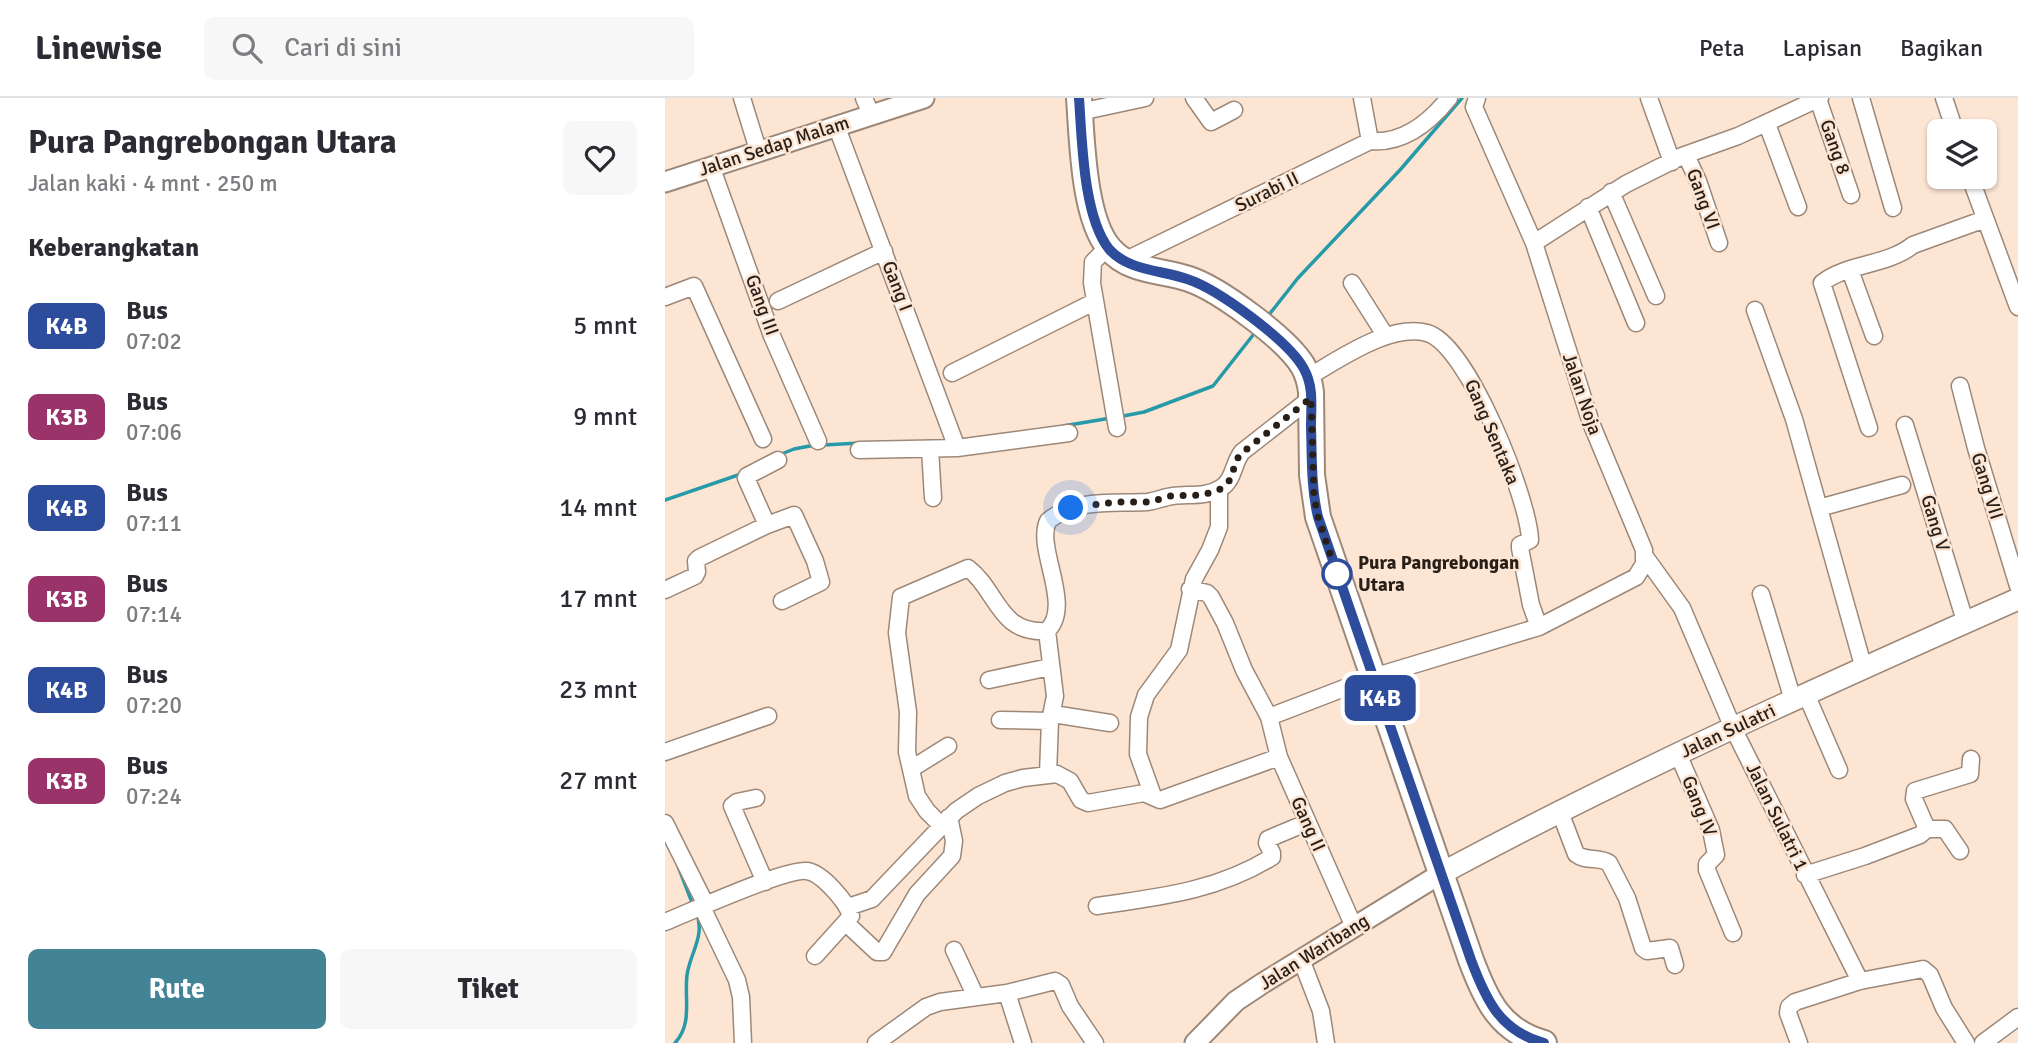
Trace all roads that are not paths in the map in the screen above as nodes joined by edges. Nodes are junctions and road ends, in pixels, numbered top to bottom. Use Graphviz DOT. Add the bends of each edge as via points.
graph roads {
  1 [pos="742,98"];
  2 [pos="924,98"];
  3 [pos="1145,98"];
  4 [pos="1194,98"];
  5 [pos="1362,98"];
  6 [pos="1449,98"];
  7 [pos="1477,98"];
  8 [pos="1649,98"];
  9 [pos="1861,98"];
  10 [pos="1944,98"];
  11 [pos="1819,99"];
  12 [pos="1079,105"];
  13 [pos="1792,105"];
  14 [pos="867,106"];
  15 [pos="1234,110"];
  16 [pos="1951,119"];
  17 [pos="1767,124"];
  18 [pos="837,125"];
  19 [pos="1370,141"];
  20 [pos="758,150"];
  21 [pos="1679,158"];
  22 [pos="711,166"];
  23 [pos="665,182"];
  24 [pos="1974,189"];
  25 [pos="1611,192"];
  26 [pos="1851,195"];
  27 [pos="1588,207"];
  28 [pos="1798,207"];
  29 [pos="1893,208"];
  30 [pos="1985,219"];
  31 [pos="1534,243"];
  32 [pos="1719,243"];
  33 [pos="884,251"];
  34 [pos="1116,254"];
  35 [pos="1850,270"];
  36 [pos="2012,275"];
  37 [pos="1352,283"];
  38 [pos="1656,296"];
  39 [pos="665,297"];
  40 [pos="778,301"];
  41 [pos="1094,302"];
  42 [pos="2018,307"];
  43 [pos="1755,310"];
  44 [pos="1636,324"];
  45 [pos="1385,335"];
  46 [pos="1874,336"];
  47 [pos="952,373"];
  48 [pos="1960,386"];
  49 [pos="1310,387"];
  50 [pos="1116,422"];
  51 [pos="1905,425"];
  52 [pos="1869,428"];
  53 [pos="1069,433"];
  54 [pos="763,439"];
  55 [pos="818,441"];
  56 [pos="956,444"];
  57 [pos="930,449"];
  58 [pos="859,450"];
  59 [pos="778,460"];
  60 [pos="1902,485"];
  61 [pos="1219,490"];
  62 [pos="933,498"];
  63 [pos="1819,508"];
  64 [pos="767,525"];
  65 [pos="1646,558"];
  66 [pos="1660,576"];
  67 [pos="1636,577"];
  68 [pos="2018,586"];
  69 [pos="1190,589"];
  70 [pos="665,590"];
  71 [pos="1761,594"];
  72 [pos="2018,599"];
  73 [pos="782,601"];
  74 [pos="1965,621"];
  75 [pos="1539,627"];
  76 [pos="1047,631"];
  77 [pos="1050,667"];
  78 [pos="1864,669"];
  79 [pos="1373,677"];
  80 [pos="989,680"];
  81 [pos="1800,697"];
  82 [pos="768,716"];
  83 [pos="1269,717"];
  84 [pos="1052,718"];
  85 [pos="1000,720"];
  86 [pos="1109,723"];
  87 [pos="1733,728"];
  88 [pos="948,746"];
  89 [pos="665,752"];
  90 [pos="1678,754"];
  91 [pos="1279,757"];
  92 [pos="1971,759"];
  93 [pos="911,769"];
  94 [pos="1839,770"];
  95 [pos="1048,774"];
  96 [pos="1153,796"];
  97 [pos="756,798"];
  98 [pos="1560,812"];
  99 [pos="945,821"];
  100 [pos="665,823"];
  101 [pos="1307,823"];
  102 [pos="1927,829"];
  103 [pos="1960,851"];
  104 [pos="1442,873"];
  105 [pos="1805,875"];
  106 [pos="765,882"];
  107 [pos="848,906"];
  108 [pos="1097,906"];
  109 [pos="699,908"];
  110 [pos="665,922"];
  111 [pos="846,923"];
  112 [pos="1355,928"];
  113 [pos="1733,933"];
  114 [pos="954,950"];
  115 [pos="815,956"];
  116 [pos="1301,959"];
  117 [pos="1675,965"];
  118 [pos="1860,981"];
  119 [pos="1007,993"];
  120 [pos="976,997"];
  121 [pos="2018,1017"];
  122 [pos="743,1043"];
  123 [pos="876,1043"];
  124 [pos="1023,1043"];
  125 [pos="1095,1043"];
  126 [pos="1195,1043"];
  127 [pos="1326,1043"];
  128 [pos="1544,1043"];
  129 [pos="1799,1043"];
  130 [pos="1966,1043"];
  131 [pos="1983,1043"];
  1 -- 20 [label="street"];
  2 -- 14 [label="street, Jalan Sedap Malam"];
  3 -- 12 [label="street"];
  4 -- 15 [label="street" via="1211,122"];
  5 -- 19 [label="street"];
  6 -- 19 [label="street, Surabi II" via="1429,121 1407,134 1391,141"];
  7 -- 31 [label="street, Jalan Noja" via="1474,107"];
  8 -- 21 [label="street, Gang VI"];
  9 -- 29 [label="street"];
  10 -- 16 [label="street"];
  11 -- 13 [label="street"];
  11 -- 26 [label="street, Gang 8"];
  12 -- 34 [label="main road" via="1090,201 1101,235"];
  13 -- 17 [label="street"];
  14 -- 18 [label="street, Jalan Sedap Malam"];
  17 -- 21 [label="street"];
  17 -- 28 [label="street"];
  18 -- 20 [label="street, Jalan Sedap Malam"];
  18 -- 33 [label="street, Gang I"];
  19 -- 34 [label="street, Surabi II"];
  20 -- 22 [label="street, Jalan Sedap Malam"];
  21 -- 25 [label="street"];
  21 -- 32 [label="street, Gang VI" via="1698,181"];
  22 -- 23 [label="street, Jalan Sedap Malam"];
  22 -- 55 [label="street, Gang III" via="772,336"];
  24 -- 30 [label="street"];
  25 -- 27 [label="street"];
  25 -- 38 [label="street"];
  27 -- 31 [label="street"];
  27 -- 44 [label="street"];
  30 -- 35 [label="street"];
  30 -- 36 [label="street"];
  31 -- 65 [label="street, Jalan Noja" via="1587,410"];
  33 -- 40 [label="street"];
  33 -- 56 [label="street, Gang I"];
  34 -- 41 [label="street" via="1093,262"];
  34 -- 49 [label="main road" via="1147,270 1209,287 1291,351"];
  35 -- 46 [label="street"];
  35 -- 52 [label="street" via="1826,279 1821,286"];
  36 -- 42 [label="street"];
  37 -- 45 [label="street"];
  39 -- 54 [label="street" via="694,286"];
  41 -- 47 [label="street"];
  41 -- 50 [label="street"];
  43 -- 63 [label="street" via="1794,419"];
  45 -- 49 [label="street, Gang Sentaka"];
  45 -- 75 [label="street, Gang Sentaka" via="1426,332 1438,338 1477,390 1528,519 1529,540 1520,548"];
  48 -- 68 [label="street, Gang VII"];
  49 -- 61 [label="street, Gang Sentaka" via="1243,452 1231,479"];
  49 -- 79 [label="main road" via="1318,517"];
  51 -- 74 [label="street, Gang V"];
  53 -- 56 [label="street"];
  56 -- 57 [label="street"];
  57 -- 58 [label="street"];
  57 -- 62 [label="street"];
  59 -- 64 [label="street" via="746,478"];
  60 -- 63 [label="street"];
  61 -- 69 [label="street" via="1219,527"];
  61 -- 76 [label="street" via="1059,512 1046,526 1056,604"];
  63 -- 78 [label="street"];
  64 -- 70 [label="street" via="699,558 695,576"];
  64 -- 73 [label="street" via="796,516 821,579"];
  65 -- 66 [label="street, Jalan Sulatri 1"];
  65 -- 67 [label="street"];
  66 -- 67 [label="street"];
  66 -- 87 [label="street, Jalan Sulatri 1" via="1682,608"];
  67 -- 75 [label="street"];
  69 -- 83 [label="street, Gang II" via="1211,597"];
  69 -- 96 [label="street" via="1179,650 1146,695 1139,717 1137,754"];
  71 -- 81 [label="street"];
  72 -- 74 [label="main road, Jalan Sulatri"];
  74 -- 78 [label="main road, Jalan Sulatri"];
  75 -- 79 [label="street"];
  76 -- 77 [label="street"];
  76 -- 93 [label="street" via="1021,629 968,568 901,597 898,646"];
  77 -- 80 [label="street"];
  77 -- 84 [label="street" via="1055,696"];
  78 -- 81 [label="main road, Jalan Sulatri"];
  79 -- 83 [label="street"];
  79 -- 104 [label="main road"];
  81 -- 87 [label="main road, Jalan Sulatri"];
  81 -- 94 [label="street"];
  82 -- 89 [label="street"];
  83 -- 91 [label="street, Gang II"];
  84 -- 85 [label="street"];
  84 -- 86 [label="street"];
  84 -- 95 [label="street"];
  87 -- 90 [label="main road, Jalan Sulatri"];
  87 -- 105 [label="street, Jalan Sulatri 1"];
  88 -- 93 [label="street"];
  90 -- 98 [label="main road, Jalan Sulatri"];
  90 -- 113 [label="street, Gang IV" via="1711,830 1716,855 1707,870"];
  91 -- 96 [label="street" via="1164,799"];
  91 -- 101 [label="street, Gang II"];
  92 -- 102 [label="street" via="1970,774 1913,793"];
  93 -- 99 [label="street" via="920,802"];
  95 -- 96 [label="street" via="1065,777 1087,803 1136,794"];
  95 -- 99 [label="street" via="1005,783 968,802"];
  97 -- 106 [label="street" via="733,806"];
  98 -- 104 [label="main road, Jalan Sulatri"];
  98 -- 117 [label="street" via="1576,853 1609,863 1627,898 1643,948 1670,948"];
  99 -- 107 [label="street" via="872,899"];
  99 -- 111 [label="street" via="954,842 952,856 917,894 883,952"];
  100 -- 109 [label="street"];
  101 -- 108 [label="street" via="1268,839 1272,857 1229,879 1189,892"];
  101 -- 112 [label="street, Gang II"];
  102 -- 103 [label="street" via="1945,829"];
  102 -- 105 [label="street"];
  104 -- 112 [label="street, Jalan Waribang"];
  104 -- 128 [label="main road" via="1488,1001 1519,1033"];
  105 -- 118 [label="street, Jalan Sulatri 1"];
  106 -- 107 [label="street" via="799,871 813,872"];
  106 -- 109 [label="street"];
  107 -- 111 [label="street" via="851,916"];
  109 -- 110 [label="street"];
  109 -- 122 [label="street" via="737,980"];
  111 -- 115 [label="street"];
  112 -- 116 [label="street, Jalan Waribang"];
  114 -- 120 [label="street"];
  116 -- 126 [label="street, Jalan Waribang" via="1236,1001"];
  116 -- 127 [label="street" via="1321,1011"];
  118 -- 129 [label="street" via="1789,1007"];
  118 -- 130 [label="street" via="1926,970"];
  119 -- 120 [label="street"];
  119 -- 124 [label="street"];
  119 -- 125 [label="street" via="1059,983"];
  120 -- 123 [label="street" via="926,1007"];
  121 -- 131 [label="street"];
}
